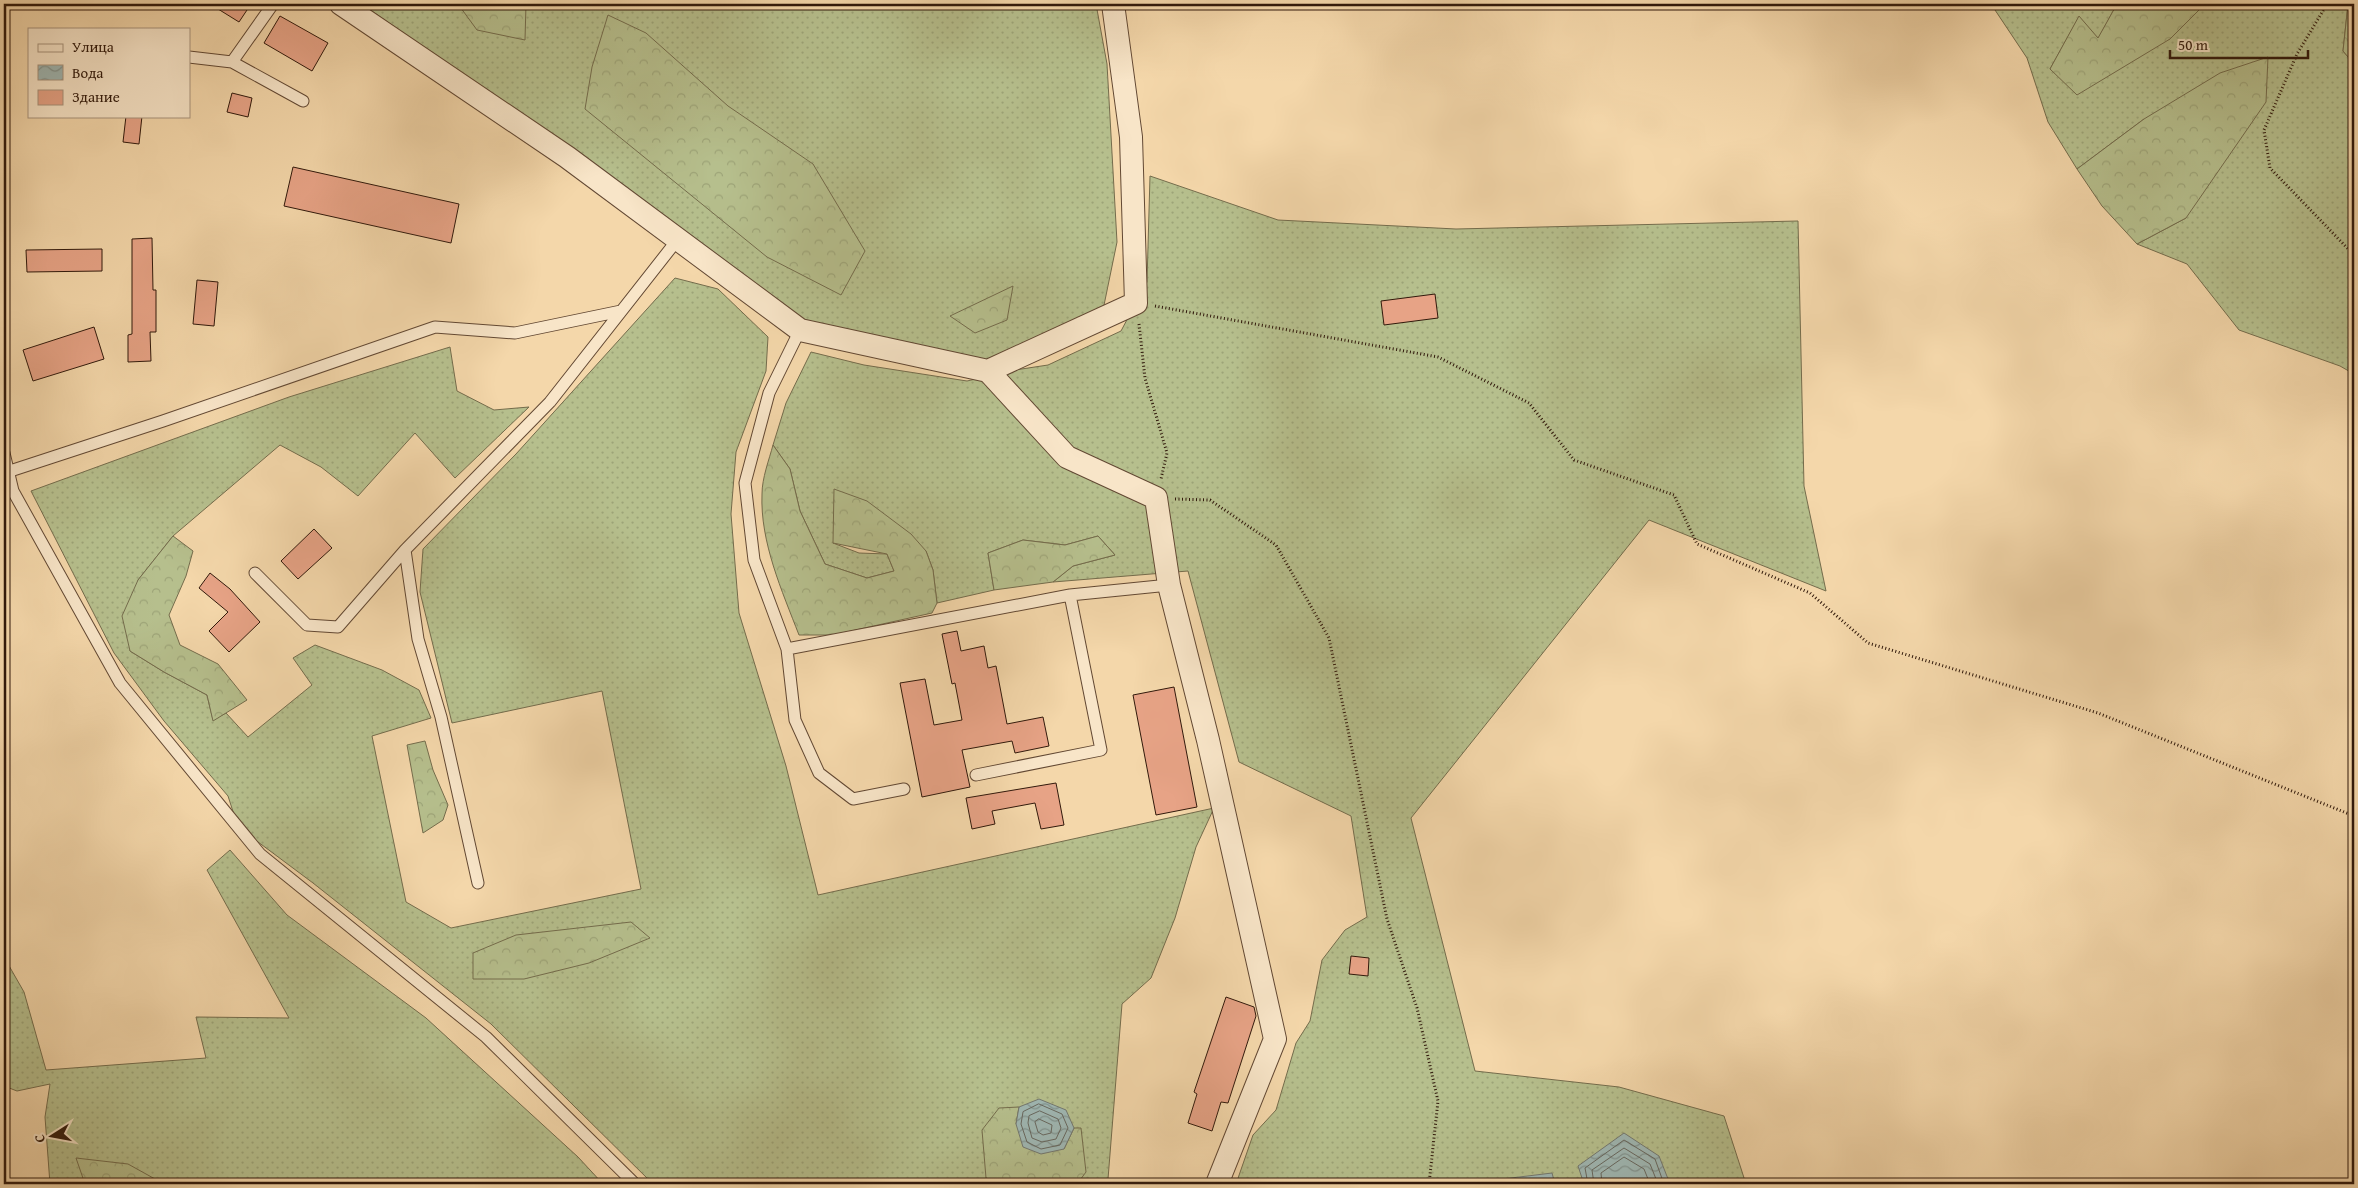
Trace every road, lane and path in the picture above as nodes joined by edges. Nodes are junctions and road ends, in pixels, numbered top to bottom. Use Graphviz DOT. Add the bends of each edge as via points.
graph roads {
  1 [pos="273,4"];
  2 [pos="341,4"];
  3 [pos="1113,4"];
  4 [pos="2328,4"];
  5 [pos="190,57"];
  6 [pos="232,62"];
  7 [pos="303,101"];
  8 [pos="678,239"];
  9 [pos="2354,255"];
  10 [pos="1136,303"];
  11 [pos="621,311"];
  12 [pos="800,330"];
  13 [pos="988,371"];
  14 [pos="4,453"];
  15 [pos="6,473"];
  16 [pos="1156,498"];
  17 [pos="405,550"];
  18 [pos="255,573"];
  19 [pos="1169,584"];
  20 [pos="1070,596"];
  21 [pos="788,649"];
  22 [pos="976,775"];
  23 [pos="904,789"];
  24 [pos="2354,816"];
  25 [pos="478,883"];
  26 [pos="635,1184"];
  27 [pos="1217,1184"];
  28 [pos="1429,1184"];
  1 -- 6 [label="lane"];
  2 -- 8 [label="street" via="567,157"];
  3 -- 10 [label="street" via="1131,137"];
  4 -- 9 [label="path" via="2297,54 2264,130 2270,168"];
  5 -- 6 [label="lane"];
  6 -- 7 [label="lane"];
  8 -- 11 [label="lane"];
  8 -- 12 [label="street"];
  10 -- 13 [label="street"];
  10 -- 16 [label="path" via="1145,378 1167,453"];
  10 -- 24 [label="path" via="1438,357 1529,403 1574,460 1674,495 1696,544 1810,593 1868,643 2098,713"];
  11 -- 15 [label="lane" via="515,333 435,327"];
  11 -- 17 [label="lane" via="550,402"];
  12 -- 13 [label="street"];
  12 -- 21 [label="lane" via="769,393 746,483 754,560"];
  13 -- 16 [label="street" via="1067,457"];
  14 -- 15 [label="lane"];
  15 -- 26 [label="lane" via="120,683 260,854 486,1037"];
  16 -- 19 [label="street"];
  16 -- 28 [label="path" via="1210,500 1276,545 1329,638 1387,920 1417,1008 1438,1101"];
  17 -- 18 [label="lane" via="338,627 307,626"];
  17 -- 25 [label="lane" via="418,639 440,717"];
  19 -- 20 [label="lane"];
  19 -- 27 [label="street" via="1275,1039"];
  20 -- 21 [label="lane"];
  20 -- 22 [label="lane" via="1101,750"];
  21 -- 23 [label="lane" via="795,720 818,774 853,798"];
}
